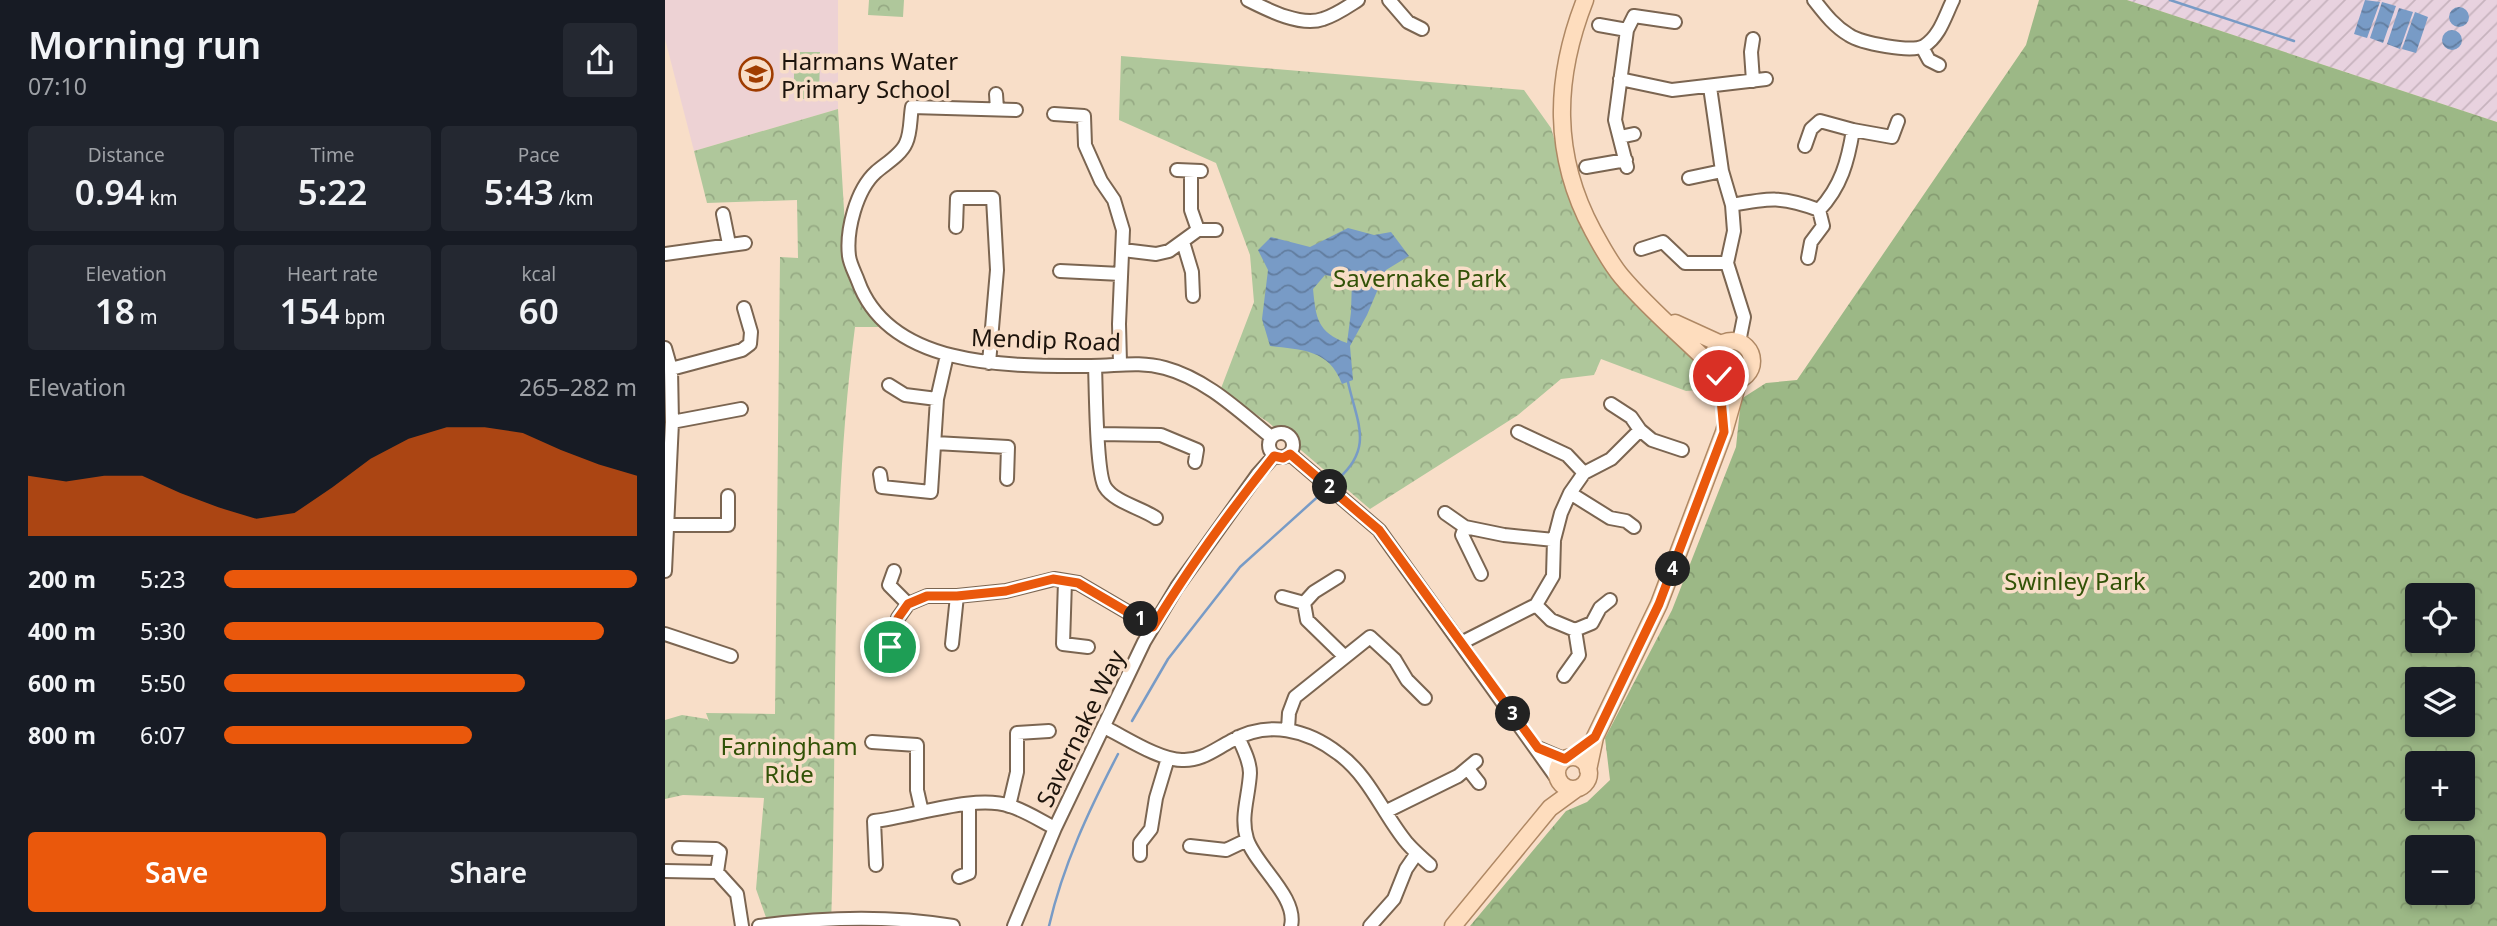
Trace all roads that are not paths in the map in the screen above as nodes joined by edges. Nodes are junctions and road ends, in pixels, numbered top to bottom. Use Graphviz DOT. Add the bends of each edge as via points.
graph roads {
  1 [pos="1248,0"];
  2 [pos="1358,0"];
  3 [pos="1389,0"];
  4 [pos="1585,0"];
  5 [pos="1814,0"];
  6 [pos="1953,0"];
  7 [pos="1675,22"];
  8 [pos="1599,25"];
  9 [pos="1422,29"];
  10 [pos="1627,30"];
  11 [pos="1753,39"];
  12 [pos="1922,47"];
  13 [pos="1939,65"];
  14 [pos="1620,79"];
  15 [pos="1710,87"];
  16 [pos="996,94"];
  17 [pos="997,109"];
  18 [pos="1016,110"];
  19 [pos="1054,114"];
  20 [pos="1898,121"];
  21 [pos="1853,130"];
  22 [pos="1634,134"];
  23 [pos="1620,138"];
  24 [pos="1805,146"];
  25 [pos="1586,167"];
  26 [pos="1177,170"];
  27 [pos="1722,171"];
  28 [pos="1689,178"];
  29 [pos="1732,205"];
  30 [pos="1819,210"];
  31 [pos="723,214"];
  32 [pos="956,227"];
  33 [pos="1198,230"];
  34 [pos="1216,230"];
  35 [pos="1183,242"];
  36 [pos="745,243"];
  37 [pos="729,244"];
  38 [pos="1641,249"];
  39 [pos="1123,250"];
  40 [pos="665,254"];
  41 [pos="1808,258"];
  42 [pos="1727,263"];
  43 [pos="1060,271"];
  44 [pos="1121,274"];
  45 [pos="1193,296"];
  46 [pos="744,308"];
  47 [pos="1661,316"];
  48 [pos="1739,342"];
  49 [pos="1721,344"];
  50 [pos="665,350"];
  51 [pos="947,355"];
  52 [pos="989,363"];
  53 [pos="1120,363"];
  54 [pos="1095,366"];
  55 [pos="671,369"];
  56 [pos="1717,372"];
  57 [pos="1739,379"];
  58 [pos="889,385"];
  59 [pos="937,399"];
  60 [pos="1611,404"];
  61 [pos="741,409"];
  62 [pos="672,422"];
  63 [pos="1640,430"];
  64 [pos="1518,432"];
  65 [pos="1724,432"];
  66 [pos="1099,434"];
  67 [pos="1271,437"];
  68 [pos="935,443"];
  69 [pos="1682,450"];
  70 [pos="1199,451"];
  71 [pos="1290,454"];
  72 [pos="1274,456"];
  73 [pos="1584,473"];
  74 [pos="880,474"];
  75 [pos="1007,479"];
  76 [pos="1570,493"];
  77 [pos="667,496"];
  78 [pos="728,496"];
  79 [pos="1445,513"];
  80 [pos="1156,518"];
  81 [pos="668,525"];
  82 [pos="1465,527"];
  83 [pos="1634,527"];
  84 [pos="1554,540"];
  85 [pos="665,571"];
  86 [pos="894,571"];
  87 [pos="1481,575"];
  88 [pos="1338,576"];
  89 [pos="1065,581"];
  90 [pos="957,596"];
  91 [pos="1282,597"];
  92 [pos="1610,600"];
  93 [pos="1304,603"];
  94 [pos="908,604"];
  95 [pos="1536,605"];
  96 [pos="1153,627"];
  97 [pos="1575,629"];
  98 [pos="665,634"];
  99 [pos="1461,643"];
  100 [pos="952,644"];
  101 [pos="890,647"];
  102 [pos="1088,647"];
  103 [pos="731,656"];
  104 [pos="1345,657"];
  105 [pos="1564,676"];
  106 [pos="1425,698"];
  107 [pos="1104,727"];
  108 [pos="1287,729"];
  109 [pos="1049,732"];
  110 [pos="1238,737"];
  111 [pos="1595,737"];
  112 [pos="872,742"];
  113 [pos="1538,748"];
  114 [pos="1168,758"];
  115 [pos="1565,759"];
  116 [pos="1588,770"];
  117 [pos="1557,777"];
  118 [pos="1479,783"];
  119 [pos="1576,789"];
  120 [pos="969,804"];
  121 [pos="1009,806"];
  122 [pos="1550,808"];
  123 [pos="1387,811"];
  124 [pos="922,812"];
  125 [pos="1055,828"];
  126 [pos="1247,840"];
  127 [pos="1190,846"];
  128 [pos="1136,847"];
  129 [pos="679,848"];
  130 [pos="1417,853"];
  131 [pos="876,865"];
  132 [pos="1430,865"];
  133 [pos="665,871"];
  134 [pos="717,872"];
  135 [pos="959,877"];
  136 [pos="905,923"];
  137 [pos="742,926"];
  138 [pos="759,926"];
  139 [pos="953,926"];
  140 [pos="1014,926"];
  141 [pos="1291,926"];
  142 [pos="1370,926"];
  143 [pos="1453,926"];
  1 -- 2 [label="street" via="1313,21"];
  3 -- 9 [label="street" via="1408,22"];
  4 -- 47 [label="main road" via="1565,64 1561,119 1569,174 1578,203 1606,254"];
  5 -- 12 [label="street" via="1832,23 1852,37 1904,49"];
  6 -- 12 [label="street" via="1937,34"];
  7 -- 10 [label="street" via="1634,16"];
  8 -- 10 [label="street"];
  10 -- 14 [label="street"];
  11 -- 15 [label="street" via="1751,52 1759,80"];
  12 -- 13 [label="street" via="1929,60"];
  14 -- 15 [label="street" via="1672,90"];
  14 -- 23 [label="street" via="1615,120"];
  15 -- 27 [label="street"];
  16 -- 17 [label="street"];
  17 -- 18 [label="street"];
  17 -- 51 [label="street, Mendip Road" via="912,107 906,144 873,175 851,218 849,256 876,313 904,337"];
  19 -- 39 [label="street" via="1084,116 1085,145 1114,200 1123,230"];
  20 -- 21 [label="street" via="1892,137"];
  21 -- 24 [label="street" via="1820,121 1811,129"];
  21 -- 30 [label="street" via="1848,163"];
  22 -- 23 [label="street"];
  23 -- 25 [label="street" via="1626,164"];
  26 -- 33 [label="street" via="1196,171 1191,210"];
  27 -- 28 [label="street"];
  27 -- 29 [label="street"];
  29 -- 30 [label="street" via="1771,198"];
  29 -- 42 [label="street" via="1734,231"];
  30 -- 41 [label="street" via="1823,226 1811,242"];
  31 -- 37 [label="street"];
  32 -- 52 [label="street" via="951,198 994,192 997,270"];
  33 -- 34 [label="street"];
  33 -- 35 [label="street"];
  35 -- 39 [label="street" via="1156,254"];
  35 -- 45 [label="street"];
  36 -- 37 [label="street"];
  37 -- 40 [label="street"];
  38 -- 42 [label="street" via="1663,242 1685,263"];
  39 -- 44 [label="street"];
  42 -- 48 [label="street" via="1744,317"];
  43 -- 44 [label="street"];
  44 -- 53 [label="street"];
  46 -- 55 [label="street" via="750,344"];
  47 -- 49 [label="main road"];
  47 -- 56 [label="main road"];
  48 -- 49 [label="main road"];
  48 -- 57 [label="main road" via="1751,358 1749,370"];
  49 -- 56 [label="main road" via="1713,354"];
  50 -- 55 [label="street"];
  51 -- 52 [label="street, Mendip Road"];
  51 -- 59 [label="street"];
  52 -- 54 [label="street, Mendip Road"];
  53 -- 54 [label="street, Mendip Road"];
  53 -- 67 [label="street, Mendip Road" via="1146,363 1191,377"];
  54 -- 66 [label="street"];
  55 -- 62 [label="street"];
  56 -- 57 [label="main road" via="1732,381"];
  56 -- 65 [label="main road"];
  57 -- 65 [label="main road"];
  58 -- 59 [label="street" via="905,395"];
  59 -- 68 [label="street"];
  60 -- 63 [label="street" via="1631,416"];
  61 -- 62 [label="street"];
  62 -- 77 [label="street"];
  63 -- 69 [label="street" via="1652,440"];
  63 -- 73 [label="street" via="1611,459"];
  64 -- 73 [label="street" via="1567,455"];
  65 -- 111 [label="main road" via="1659,604"];
  66 -- 70 [label="street" via="1161,435"];
  66 -- 80 [label="street" via="1099,468 1105,488"];
  67 -- 71 [label="street" via="1289,435 1293,443"];
  67 -- 72 [label="street" via="1268,446"];
  68 -- 74 [label="street" via="931,492 882,487"];
  68 -- 75 [label="street" via="1008,447"];
  71 -- 72 [label="street"];
  71 -- 99 [label="street" via="1379,530"];
  72 -- 96 [label="street, Savernake Way" via="1177,587"];
  73 -- 76 [label="street"];
  76 -- 83 [label="street"];
  76 -- 84 [label="street"];
  77 -- 81 [label="street"];
  78 -- 81 [label="street" via="728,525"];
  79 -- 82 [label="street"];
  81 -- 85 [label="street"];
  82 -- 84 [label="street"];
  82 -- 87 [label="street" via="1462,535"];
  84 -- 95 [label="street" via="1553,576"];
  86 -- 94 [label="street" via="889,585"];
  88 -- 93 [label="street"];
  89 -- 90 [label="street" via="1053,579 1006,591"];
  89 -- 96 [label="street" via="1078,583"];
  89 -- 102 [label="street" via="1057,648"];
  90 -- 94 [label="street" via="927,596"];
  90 -- 100 [label="street"];
  91 -- 93 [label="street"];
  92 -- 97 [label="street" via="1593,623"];
  93 -- 104 [label="street" via="1307,620"];
  94 -- 101 [label="street" via="898,618"];
  95 -- 97 [label="street" via="1551,620"];
  95 -- 99 [label="street"];
  96 -- 107 [label="street, Savernake Way"];
  97 -- 105 [label="street" via="1579,655"];
  98 -- 103 [label="street"];
  99 -- 113 [label="street"];
  104 -- 106 [label="street" via="1370,637"];
  104 -- 108 [label="street" via="1295,697"];
  107 -- 114 [label="street"];
  107 -- 125 [label="street, Savernake Way"];
  108 -- 110 [label="street"];
  108 -- 123 [label="street" via="1315,737 1342,756"];
  109 -- 121 [label="street" via="1014,733 1017,772"];
  110 -- 114 [label="street" via="1196,760"];
  110 -- 126 [label="street" via="1250,772 1244,811"];
  111 -- 115 [label="main road"];
  111 -- 116 [label="main road"];
  112 -- 124 [label="street" via="923,745 916,790"];
  113 -- 115 [label="street"];
  113 -- 117 [label="street"];
  114 -- 128 [label="street" via="1151,828"];
  115 -- 116 [label="main road" via="1582,760"];
  115 -- 117 [label="main road"];
  116 -- 119 [label="main road" via="1588,780"];
  117 -- 119 [label="main road" via="1567,789"];
  117 -- 122 [label="main road"];
  118 -- 123 [label="street" via="1472,765"];
  119 -- 122 [label="main road"];
  120 -- 121 [label="street"];
  120 -- 124 [label="street"];
  120 -- 135 [label="street" via="969,873"];
  121 -- 125 [label="street"];
  122 -- 143 [label="main road"];
  123 -- 130 [label="street"];
  124 -- 131 [label="street" via="874,821"];
  125 -- 140 [label="street, Savernake Way"];
  126 -- 127 [label="street" via="1226,850"];
  126 -- 141 [label="street" via="1285,898"];
  129 -- 134 [label="street" via="716,849 720,852"];
  130 -- 132 [label="street"];
  130 -- 142 [label="street" via="1394,899"];
  133 -- 134 [label="street"];
  134 -- 137 [label="street" via="737,894"];
  136 -- 138 [label="street" via="847,918"];
  136 -- 139 [label="street"];
}
